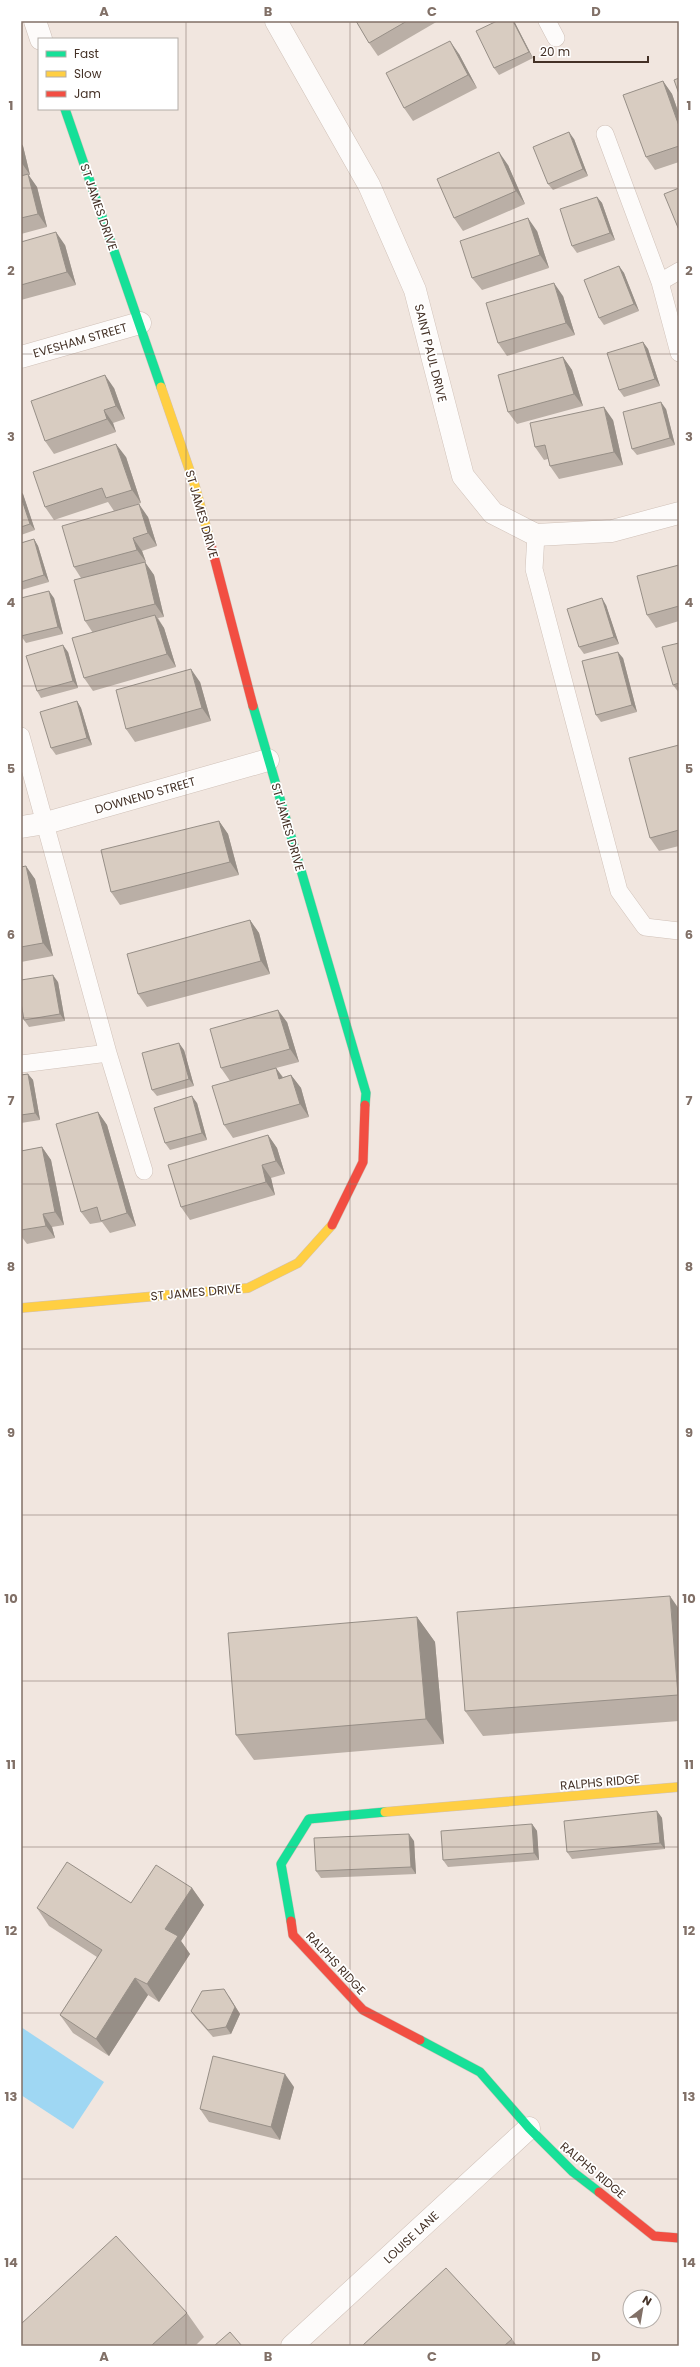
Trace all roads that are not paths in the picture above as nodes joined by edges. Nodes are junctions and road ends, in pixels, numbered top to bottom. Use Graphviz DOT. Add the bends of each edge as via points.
graph roads {
  1 [pos="35,21"];
  2 [pos="276,21"];
  3 [pos="546,21"];
  4 [pos="41,38"];
  5 [pos="556,38"];
  6 [pos="66,110"];
  7 [pos="605,134"];
  8 [pos="679,271"];
  9 [pos="660,282"];
  10 [pos="140,323"];
  11 [pos="679,353"];
  12 [pos="21,357"];
  13 [pos="679,513"];
  14 [pos="536,535"];
  15 [pos="21,736"];
  16 [pos="268,760"];
  17 [pos="46,823"];
  18 [pos="21,827"];
  19 [pos="679,931"];
  20 [pos="108,1053"];
  21 [pos="21,1064"];
  22 [pos="144,1171"];
  23 [pos="21,1308"];
  24 [pos="679,1787"];
  25 [pos="529,2128"];
  26 [pos="679,2238"];
  27 [pos="292,2346"];
  1 -- 4 [label="street"];
  2 -- 14 [label="street, SAINT PAUL DRIVE" via="369,185 415,290 463,476 493,513"];
  3 -- 5 [label="lane"];
  6 -- 10 [label="street, ST JAMES DRIVE"];
  7 -- 9 [label="lane"];
  8 -- 9 [label="lane"];
  9 -- 11 [label="lane"];
  10 -- 12 [label="street, EVESHAM STREET"];
  10 -- 16 [label="street, ST JAMES DRIVE" via="195,486"];
  13 -- 14 [label="street" via="612,531"];
  14 -- 19 [label="lane" via="536,576 619,891 646,927"];
  15 -- 17 [label="lane"];
  16 -- 17 [label="street, DOWNEND STREET"];
  16 -- 23 [label="street, ST JAMES DRIVE" via="366,1092 363,1162 334,1223 298,1263 248,1288"];
  17 -- 18 [label="street, DOWNEND STREET"];
  17 -- 20 [label="lane"];
  20 -- 21 [label="lane"];
  20 -- 22 [label="lane"];
  24 -- 25 [label="street, RALPHS RIDGE" via="309,1819 281,1864 293,1935 363,2010 480,2072"];
  25 -- 26 [label="street, RALPHS RIDGE" via="573,2172 654,2236"];
  25 -- 27 [label="street, LOUISE LANE"];
}
